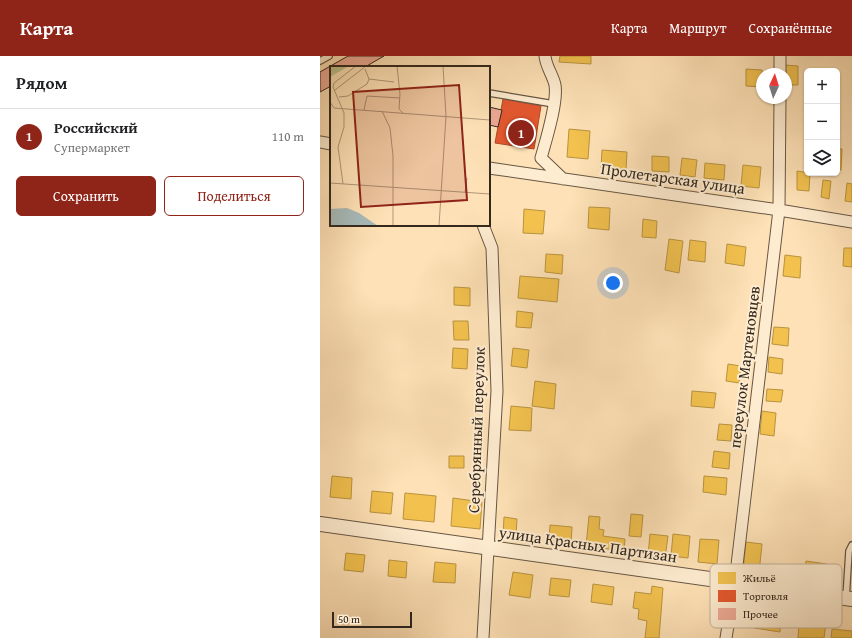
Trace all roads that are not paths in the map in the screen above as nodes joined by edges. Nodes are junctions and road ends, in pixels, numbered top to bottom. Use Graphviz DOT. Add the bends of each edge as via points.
graph roads {
  1 [pos="329,56"];
  2 [pos="545,56"];
  3 [pos="780,56"];
  4 [pos="320,61"];
  5 [pos="780,68"];
  6 [pos="490,93"];
  7 [pos="554,104"];
  8 [pos="780,104"];
  9 [pos="320,142"];
  10 [pos="330,144"];
  11 [pos="490,168"];
  12 [pos="563,179"];
  13 [pos="779,210"];
  14 [pos="852,222"];
  15 [pos="483,226"];
  16 [pos="320,524"];
  17 [pos="852,545"];
  18 [pos="488,547"];
  19 [pos="737,564"];
  20 [pos="710,578"];
  21 [pos="849,599"];
  22 [pos="728,628"];
  23 [pos="483,638"];
  24 [pos="726,638"];
  1 -- 4 [label="lane"];
  2 -- 7 [label="street" via="555,85"];
  3 -- 5 [label="street"];
  6 -- 7 [label="lane"];
  7 -- 12 [label="street" via="542,158"];
  8 -- 13 [label="street, переулок Мартеновцев"];
  9 -- 10 [label="street"];
  11 -- 12 [label="street, Пролетарская улица"];
  12 -- 13 [label="street, Пролетарская улица"];
  13 -- 14 [label="street, Пролетарская улица"];
  13 -- 19 [label="street, переулок Мартеновцев"];
  15 -- 18 [label="street, Серебрянный переулок" via="492,248 497,391"];
  16 -- 18 [label="street, улица Красных Партизан"];
  17 -- 21 [label="lane" via="849,550"];
  18 -- 20 [label="street, улица Красных Партизан"];
  18 -- 23 [label="street, Серебрянный переулок"];
  22 -- 24 [label="street, переулок Мартеновцев"];
}
